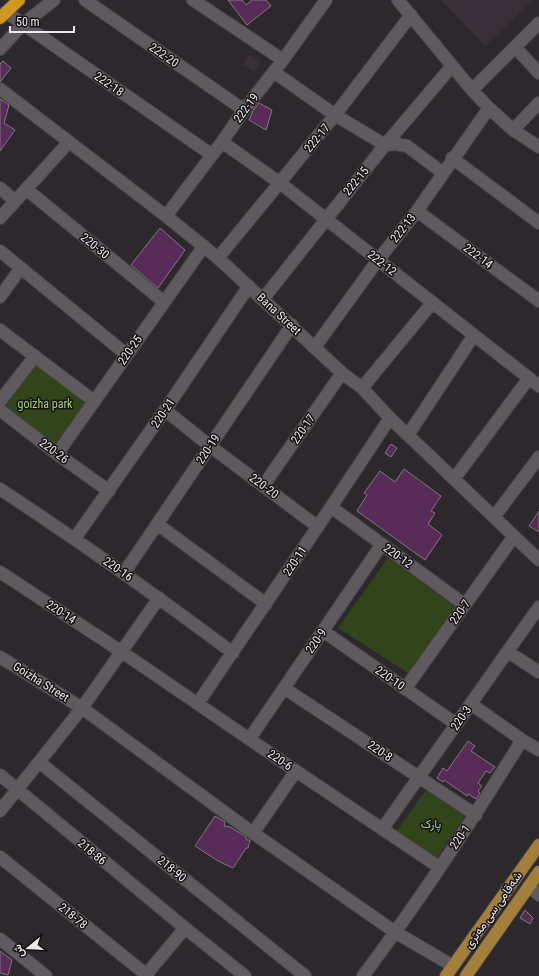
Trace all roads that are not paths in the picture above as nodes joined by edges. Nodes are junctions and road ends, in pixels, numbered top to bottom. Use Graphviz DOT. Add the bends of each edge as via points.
graph roads {
  1 [pos="19,0"];
  2 [pos="54,0"];
  3 [pos="85,0"];
  4 [pos="193,0"];
  5 [pos="325,0"];
  6 [pos="398,0"];
  7 [pos="3,15"];
  8 [pos="411,15"];
  9 [pos="539,23"];
  10 [pos="23,24"];
  11 [pos="515,47"];
  12 [pos="0,49"];
  13 [pos="283,60"];
  14 [pos="452,66"];
  15 [pos="274,72"];
  16 [pos="539,73"];
  17 [pos="0,89"];
  18 [pos="472,90"];
  19 [pos="539,103"];
  20 [pos="489,108"];
  21 [pos="244,110"];
  22 [pos="335,115"];
  23 [pos="513,130"];
  24 [pos="69,142"];
  25 [pos="222,142"];
  26 [pos="385,145"];
  27 [pos="539,147"];
  28 [pos="212,155"];
  29 [pos="452,158"];
  30 [pos="443,173"];
  31 [pos="280,183"];
  32 [pos="0,188"];
  33 [pos="26,189"];
  34 [pos="15,201"];
  35 [pos="417,210"];
  36 [pos="166,216"];
  37 [pos="0,218"];
  38 [pos="326,219"];
  39 [pos="539,223"];
  40 [pos="204,246"];
  41 [pos="0,251"];
  42 [pos="218,258"];
  43 [pos="378,260"];
  44 [pos="20,269"];
  45 [pos="249,286"];
  46 [pos="0,297"];
  47 [pos="263,299"];
  48 [pos="539,301"];
  49 [pos="164,302"];
  50 [pos="432,302"];
  51 [pos="292,326"];
  52 [pos="0,330"];
  53 [pos="474,335"];
  54 [pos="315,347"];
  55 [pos="127,355"];
  56 [pos="34,356"];
  57 [pos="342,373"];
  58 [pos="529,378"];
  59 [pos="539,386"];
  60 [pos="362,388"];
  61 [pos="0,401"];
  62 [pos="94,401"];
  63 [pos="0,410"];
  64 [pos="165,410"];
  65 [pos="390,418"];
  66 [pos="408,435"];
  67 [pos="210,446"];
  68 [pos="57,454"];
  69 [pos="538,461"];
  70 [pos="454,479"];
  71 [pos="264,486"];
  72 [pos="0,489"];
  73 [pos="109,491"];
  74 [pos="331,507"];
  75 [pos="494,517"];
  76 [pos="157,524"];
  77 [pos="318,527"];
  78 [pos="514,536"];
  79 [pos="75,538"];
  80 [pos="382,544"];
  81 [pos="539,560"];
  82 [pos="0,572"];
  83 [pos="124,573"];
  84 [pos="159,598"];
  85 [pos="266,604"];
  86 [pos="465,605"];
  87 [pos="539,607"];
  88 [pos="323,631"];
  89 [pos="122,652"];
  90 [pos="508,652"];
  91 [pos="232,653"];
  92 [pos="0,657"];
  93 [pos="539,672"];
  94 [pos="284,688"];
  95 [pos="405,689"];
  96 [pos="198,703"];
  97 [pos="471,704"];
  98 [pos="82,708"];
  99 [pos="456,724"];
  100 [pos="250,738"];
  101 [pos="522,740"];
  102 [pos="539,750"];
  103 [pos="39,762"];
  104 [pos="296,771"];
  105 [pos="0,775"];
  106 [pos="419,777"];
  107 [pos="17,789"];
  108 [pos="0,811"];
  109 [pos="476,815"];
  110 [pos="383,828"];
  111 [pos="253,833"];
  112 [pos="539,845"];
  113 [pos="0,857"];
  114 [pos="439,867"];
  115 [pos="539,872"];
  116 [pos="529,886"];
  117 [pos="539,895"];
  118 [pos="185,928"];
  119 [pos="395,932"];
  120 [pos="0,939"];
  121 [pos="450,971"];
  122 [pos="46,976"];
  123 [pos="146,976"];
  124 [pos="245,976"];
  125 [pos="305,976"];
  126 [pos="363,976"];
  127 [pos="466,976"];
  1 -- 7 [label="highway"];
  2 -- 10 [label="street"];
  3 -- 21 [label="street, 222-20"];
  4 -- 13 [label="street"];
  5 -- 13 [label="street, 222-19"];
  6 -- 8 [label="street"];
  7 -- 10 [label="street, 222-18"];
  8 -- 14 [label="street"];
  8 -- 22 [label="street, 222-17"];
  9 -- 11 [label="street"];
  10 -- 12 [label="street"];
  10 -- 28 [label="street, 222-18"];
  11 -- 16 [label="street"];
  11 -- 18 [label="street"];
  13 -- 15 [label="street, 222-19"];
  14 -- 18 [label="street"];
  14 -- 26 [label="street, 222-15"];
  15 -- 21 [label="street, 222-19"];
  15 -- 22 [label="street"];
  17 -- 24 [label="street, Bana Street"];
  18 -- 20 [label="street"];
  19 -- 23 [label="street"];
  20 -- 23 [label="street"];
  20 -- 29 [label="street, 222-13"];
  21 -- 25 [label="street, 222-19"];
  22 -- 26 [label="street"];
  22 -- 31 [label="street, 222-17"];
  23 -- 27 [label="street"];
  24 -- 33 [label="street"];
  24 -- 36 [label="street, Bana Street"];
  25 -- 28 [label="street, 222-19"];
  25 -- 31 [label="street, 222-12"];
  26 -- 30 [label="street" via="407,146"];
  26 -- 38 [label="street, 222-15"];
  28 -- 36 [label="street, 222-19"];
  29 -- 30 [label="street, 222-13"];
  29 -- 39 [label="street"];
  30 -- 35 [label="street, 222-13"];
  31 -- 38 [label="street, 222-12"];
  31 -- 42 [label="street, 222-17"];
  32 -- 34 [label="street"];
  33 -- 34 [label="street"];
  33 -- 49 [label="street, 220-30"];
  34 -- 37 [label="street"];
  35 -- 43 [label="street, 222-13"];
  35 -- 48 [label="street, 222-14"];
  36 -- 40 [label="street, Bana Street"];
  38 -- 43 [label="street, 222-12"];
  38 -- 47 [label="street, 222-15"];
  40 -- 42 [label="street, Bana Street"];
  40 -- 49 [label="street, 220-25"];
  41 -- 44 [label="street"];
  42 -- 45 [label="street, Bana Street"];
  43 -- 50 [label="street, 222-12"];
  43 -- 54 [label="street, 222-13"];
  44 -- 46 [label="street"];
  44 -- 55 [label="street"];
  45 -- 47 [label="street, Bana Street"];
  45 -- 64 [label="street, 220-21"];
  47 -- 51 [label="street, Bana Street"];
  49 -- 55 [label="street, 220-25"];
  50 -- 53 [label="street, 222-12"];
  50 -- 60 [label="street"];
  51 -- 54 [label="street, Bana Street"];
  51 -- 67 [label="street, 220-19"];
  52 -- 56 [label="street"];
  53 -- 58 [label="street, 222-12"];
  53 -- 66 [label="street"];
  54 -- 57 [label="street, Bana Street"];
  55 -- 62 [label="street, 220-25"];
  56 -- 61 [label="street"];
  56 -- 62 [label="street"];
  57 -- 60 [label="street, Bana Street"];
  57 -- 71 [label="street, 220-17"];
  58 -- 59 [label="street, 222-12"];
  58 -- 70 [label="street"];
  60 -- 65 [label="street, Bana Street"];
  62 -- 68 [label="street, 220-25"];
  63 -- 68 [label="street, 220-26"];
  64 -- 67 [label="street, 220-20"];
  64 -- 73 [label="street, 220-21"];
  65 -- 66 [label="street, Bana Street"];
  65 -- 74 [label="street, 220-11"];
  66 -- 70 [label="street, Bana Street"];
  67 -- 71 [label="street, 220-20"];
  67 -- 76 [label="street, 220-19"];
  68 -- 73 [label="street, 220-26"];
  69 -- 75 [label="street"];
  70 -- 75 [label="street, Bana Street"];
  71 -- 77 [label="street, 220-20"];
  72 -- 79 [label="street, 220-16"];
  73 -- 79 [label="street, 220-21"];
  74 -- 77 [label="street, 220-11"];
  74 -- 80 [label="street, 220-12"];
  75 -- 78 [label="street, Bana Street"];
  76 -- 83 [label="street, 220-19"];
  76 -- 85 [label="street"];
  77 -- 85 [label="street, 220-11"];
  78 -- 81 [label="street, Bana Street"];
  78 -- 86 [label="street, 220-7"];
  79 -- 83 [label="street, 220-16"];
  80 -- 86 [label="street, 220-12"];
  80 -- 88 [label="street, 220-9"];
  82 -- 89 [label="street, 220-14"];
  83 -- 84 [label="street, 220-16"];
  84 -- 89 [label="street"];
  84 -- 91 [label="street, 220-16"];
  85 -- 91 [label="street, 220-11"];
  86 -- 95 [label="street, 220-7"];
  87 -- 90 [label="street, 220-3"];
  88 -- 94 [label="street, 220-9"];
  88 -- 95 [label="street, 220-10"];
  89 -- 96 [label="street, 220-6"];
  89 -- 98 [label="street"];
  90 -- 93 [label="street"];
  90 -- 97 [label="street, 220-3"];
  91 -- 96 [label="street, 220-11"];
  92 -- 98 [label="street, Goizha Street"];
  94 -- 100 [label="street, 220-9"];
  94 -- 106 [label="street, 220-8"];
  95 -- 99 [label="street, 220-10"];
  96 -- 100 [label="street, 220-6"];
  97 -- 99 [label="street, 220-3"];
  97 -- 101 [label="street"];
  98 -- 103 [label="street"];
  98 -- 111 [label="street, Goizha Street"];
  99 -- 106 [label="street, 220-3"];
  100 -- 104 [label="street, 220-6"];
  101 -- 102 [label="street"];
  101 -- 109 [label="street, 220-1"];
  103 -- 107 [label="street"];
  103 -- 125 [label="street, 218-90"];
  104 -- 110 [label="street, 220-6"];
  104 -- 111 [label="street"];
  105 -- 107 [label="street, 218-86"];
  106 -- 109 [label="street, 220-8"];
  106 -- 110 [label="street, 220-3"];
  107 -- 108 [label="street"];
  107 -- 118 [label="street, 218-86"];
  109 -- 114 [label="street, 220-1"];
  110 -- 114 [label="street, 220-6"];
  111 -- 119 [label="street, Goizha Street"];
  112 -- 121 [label="main road, شەقامی سی مەتری"];
  113 -- 123 [label="street, 218-78"];
  114 -- 119 [label="street, 220-1"];
  115 -- 116 [label="main road, شەقامی سی مەتری"];
  116 -- 117 [label="street"];
  116 -- 127 [label="main road, شەقامی سی مەتری"];
  118 -- 123 [label="street"];
  118 -- 124 [label="street, 218-86"];
  119 -- 121 [label="street, Goizha Street"];
  119 -- 126 [label="street, 220-1"];
  120 -- 122 [label="street"];
}
